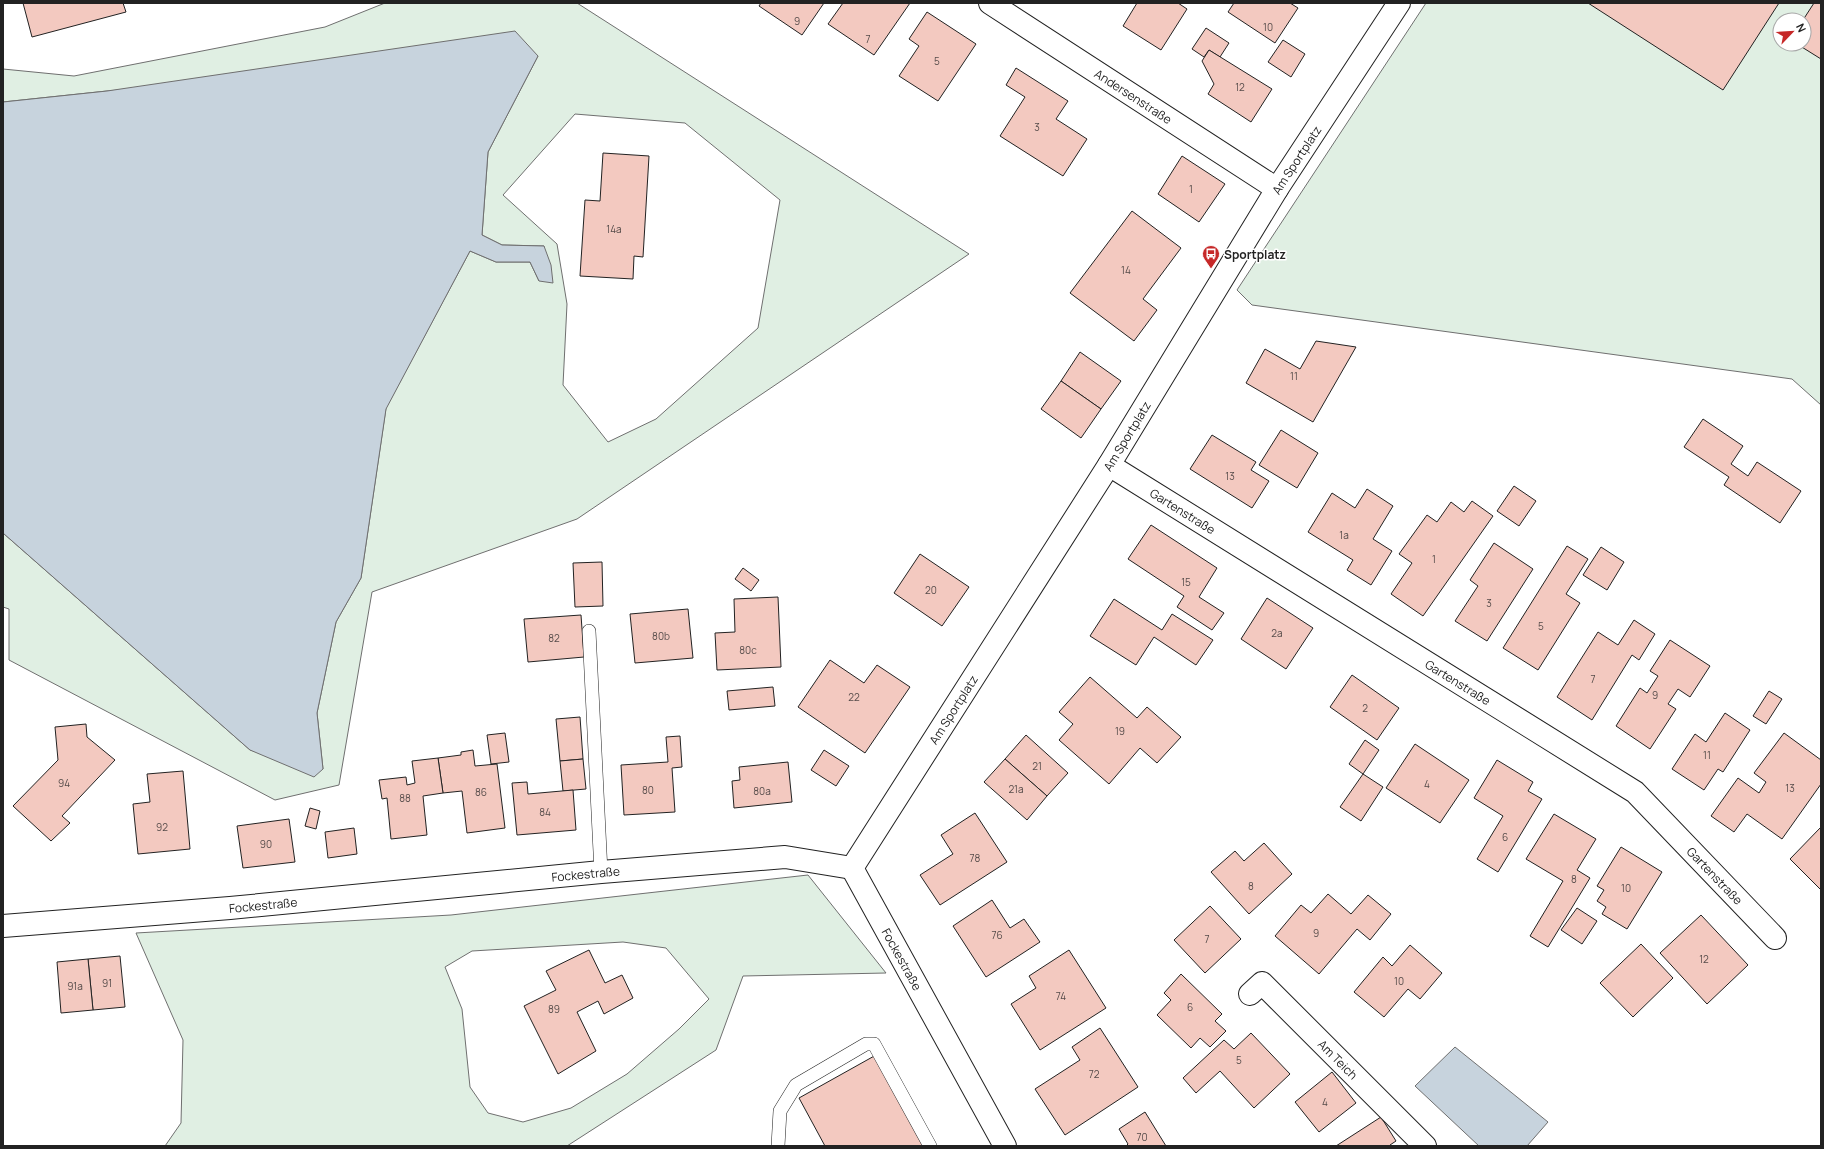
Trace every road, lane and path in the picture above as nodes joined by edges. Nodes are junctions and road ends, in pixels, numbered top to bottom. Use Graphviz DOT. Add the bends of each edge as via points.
graph roads {
  1 [pos="990,3"];
  2 [pos="1399,3"];
  3 [pos="1277,189"];
  4 [pos="1109,465"];
  5 [pos="589,631"];
  6 [pos="852,868"];
  7 [pos="601,872"];
  8 [pos="3,926"];
  9 [pos="1775,938"];
  10 [pos="1250,994"];
  11 [pos="778,1146"];
  12 [pos="930,1146"];
  13 [pos="1005,1146"];
  14 [pos="1425,1146"];
  1 -- 3 [label="street, Andersenstraße"];
  2 -- 3 [label="street, Am Sportplatz"];
  3 -- 4 [label="street, Am Sportplatz"];
  4 -- 6 [label="street, Am Sportplatz"];
  4 -- 9 [label="street, Gartenstraße" via="1635,792"];
  5 -- 7 [label="lane"];
  6 -- 7 [label="street, Fockestraße" via="785,857"];
  6 -- 13 [label="street, Fockestraße"];
  7 -- 8 [label="street, Fockestraße" via="230,908"];
  10 -- 14 [label="street, Am Teich" via="1262,983"];
  11 -- 12 [label="lane" via="780,1111 796,1085 866,1044 874,1044"];
}
